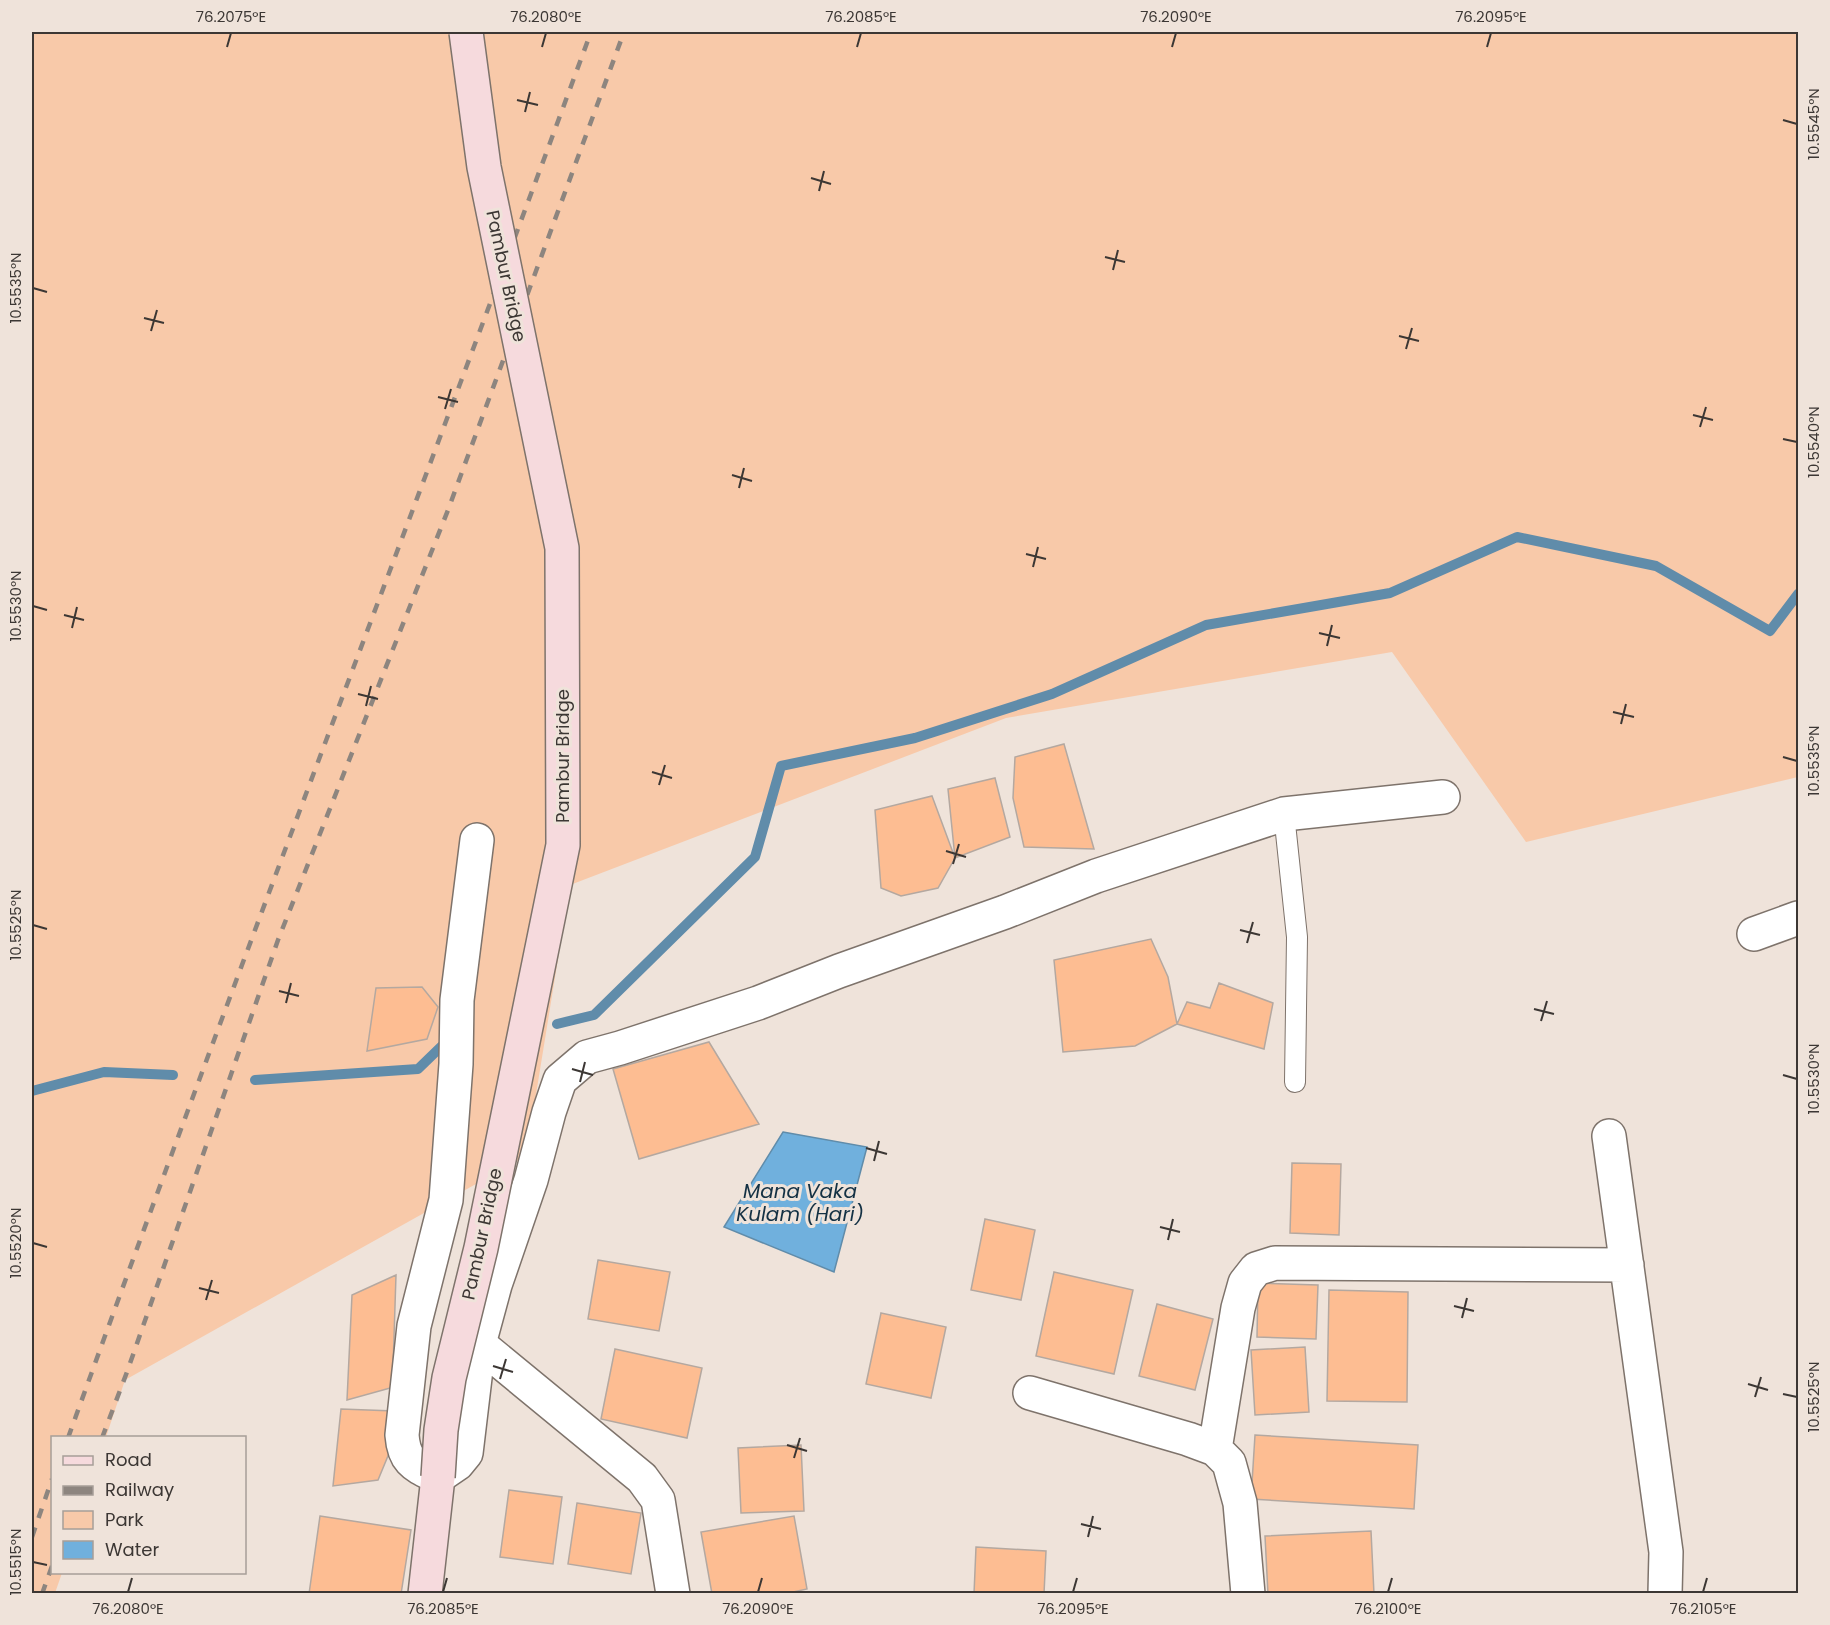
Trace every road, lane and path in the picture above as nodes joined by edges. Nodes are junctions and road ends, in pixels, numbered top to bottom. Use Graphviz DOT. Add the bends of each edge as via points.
graph roads {
  1 [pos="466,32"];
  2 [pos="1443,797"];
  3 [pos="1284,814"];
  4 [pos="477,840"];
  5 [pos="1798,918"];
  6 [pos="1754,934"];
  7 [pos="1295,1082"];
  8 [pos="1609,1136"];
  9 [pos="1627,1265"];
  10 [pos="479,1344"];
  11 [pos="1030,1393"];
  12 [pos="1215,1449"];
  13 [pos="438,1477"];
  14 [pos="425,1593"];
  15 [pos="673,1593"];
  16 [pos="1248,1593"];
  17 [pos="1665,1593"];
  1 -- 13 [label="main road, Pambur Bridge, bridge" via="484,167 562,548 563,845 481,1248 449,1378"];
  2 -- 3 [label="street"];
  3 -- 7 [label="lane" via="1297,937"];
  3 -- 10 [label="street" via="1096,876 758,1003 586,1057 560,1080"];
  4 -- 13 [label="street" via="457,1000 446,1200 414,1326 402,1435 403,1449 411,1464"];
  5 -- 6 [label="street"];
  8 -- 9 [label="street"];
  9 -- 12 [label="street" via="1275,1263 1256,1269 1245,1283 1238,1308"];
  9 -- 17 [label="street" via="1666,1552"];
  10 -- 13 [label="street" via="466,1453"];
  10 -- 15 [label="street" via="642,1478 658,1500"];
  11 -- 12 [label="street"];
  12 -- 16 [label="street" via="1229,1463 1240,1503"];
  13 -- 14 [label="main road, Pambur Bridge"];
}
